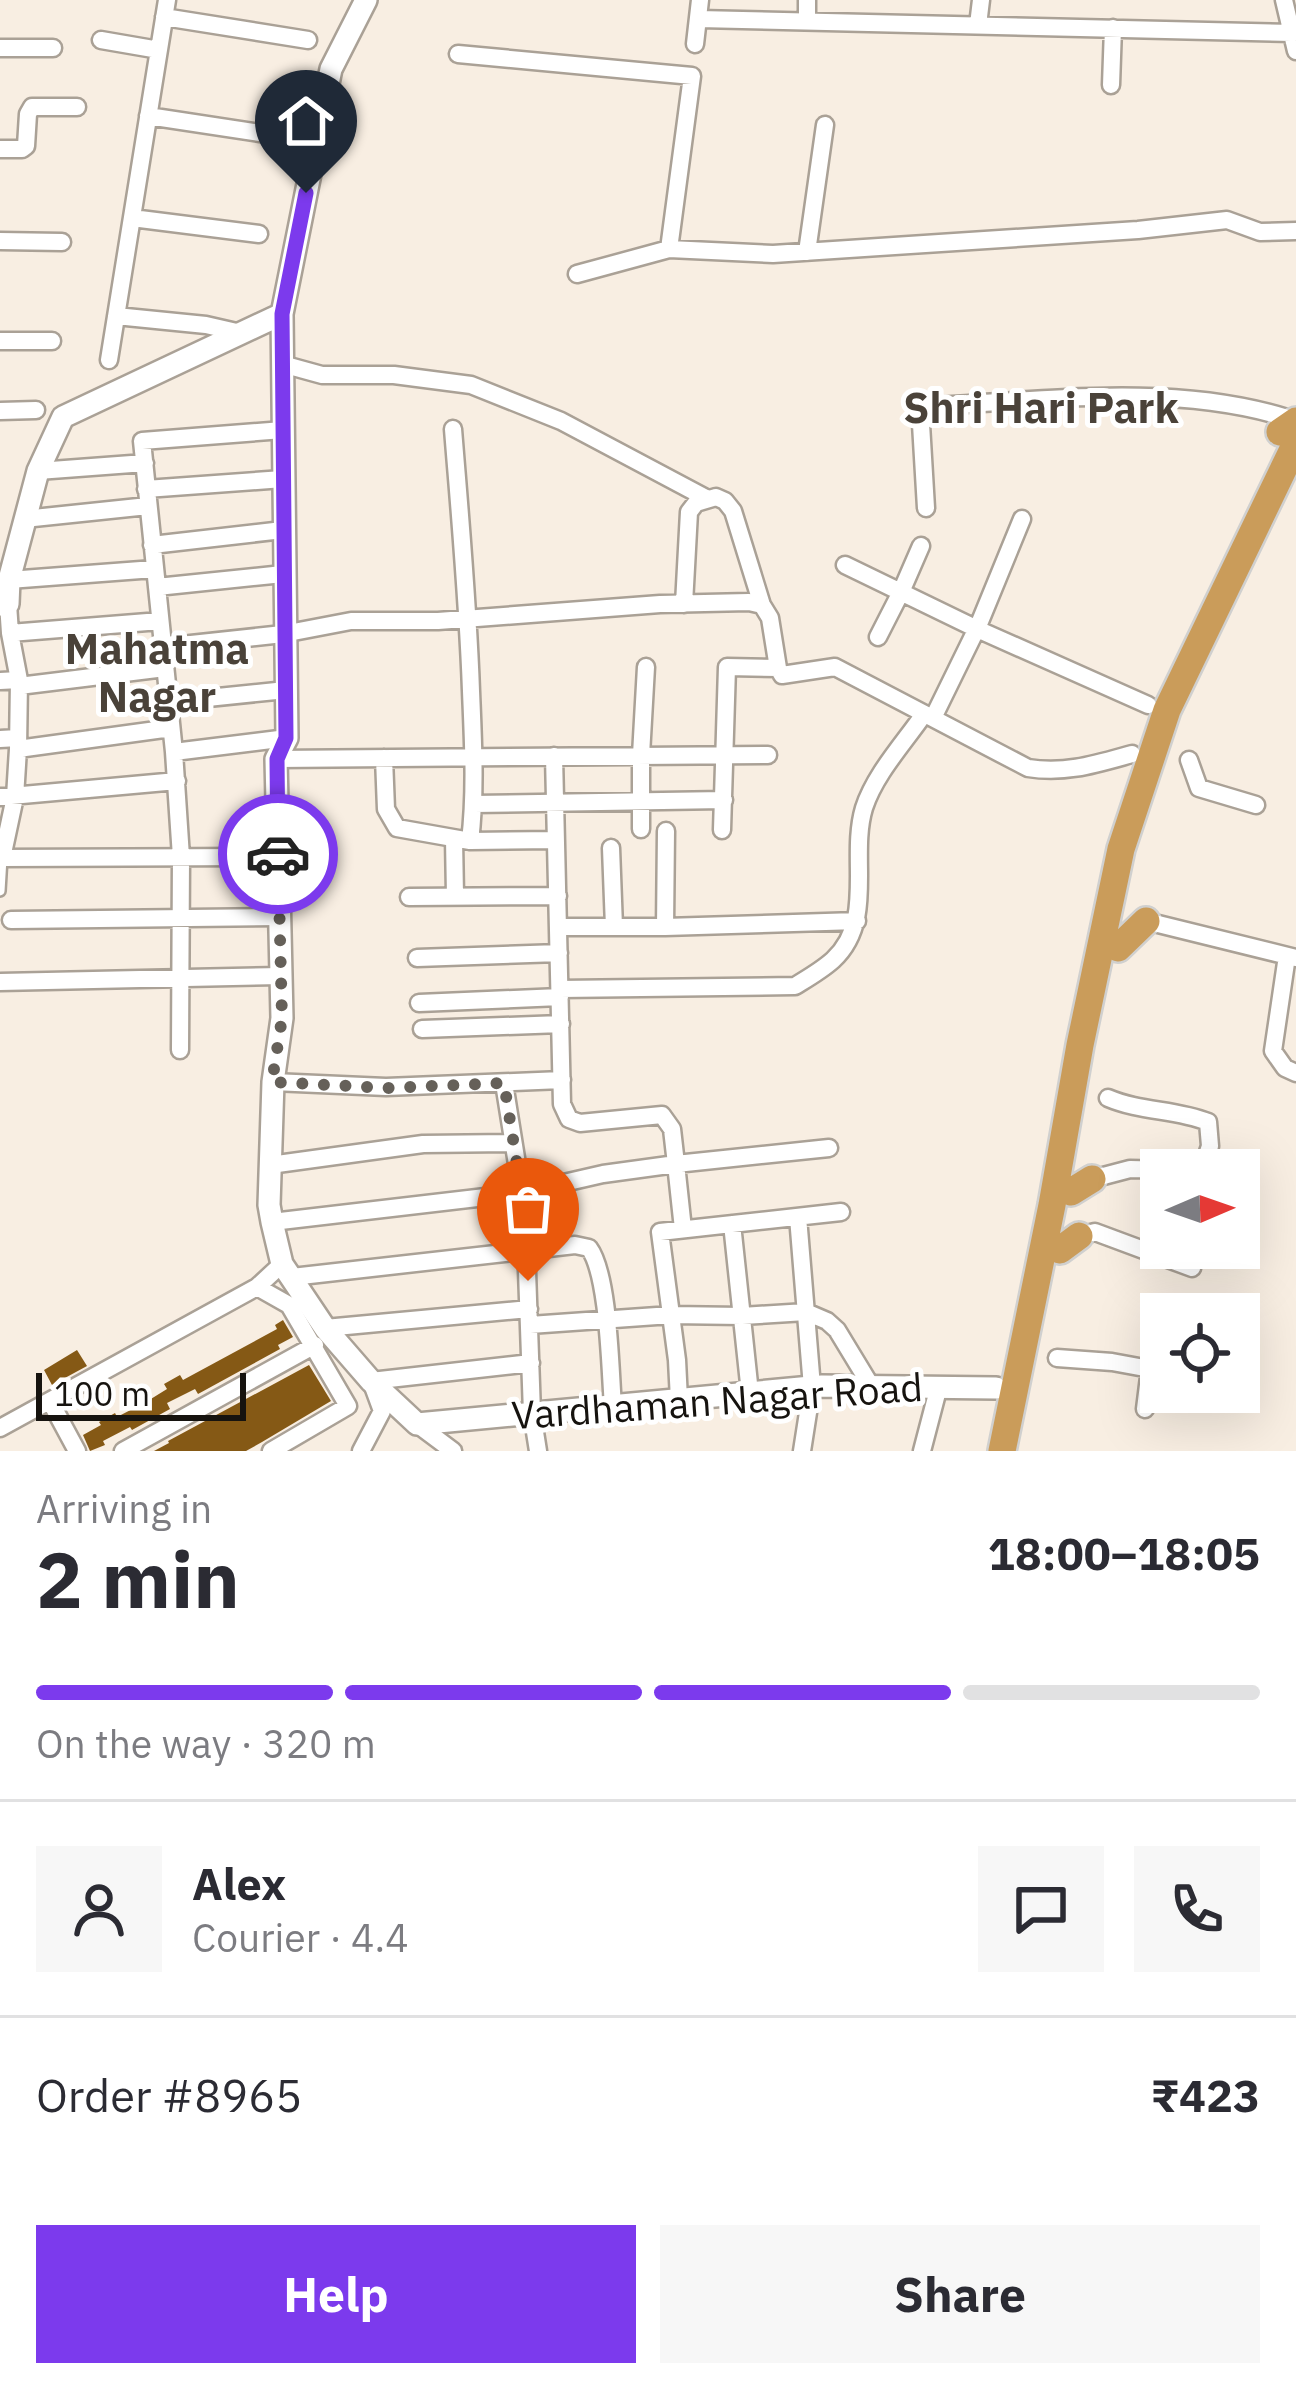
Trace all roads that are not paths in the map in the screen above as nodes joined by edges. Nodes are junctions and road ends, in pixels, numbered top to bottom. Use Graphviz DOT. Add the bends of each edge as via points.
graph roads {
  1 [pos="366,0"];
  2 [pos="807,0"];
  3 [pos="981,0"];
  4 [pos="1284,0"];
  5 [pos="166,9"];
  6 [pos="700,10"];
  7 [pos="807,22"];
  8 [pos="978,25"];
  9 [pos="1113,28"];
  10 [pos="101,40"];
  11 [pos="308,40"];
  12 [pos="1294,42"];
  13 [pos="694,44"];
  14 [pos="0,48"];
  15 [pos="53,48"];
  16 [pos="159,50"];
  17 [pos="458,54"];
  18 [pos="1111,86"];
  19 [pos="77,107"];
  20 [pos="148,116"];
  21 [pos="825,125"];
  22 [pos="286,137"];
  23 [pos="0,149"];
  24 [pos="132,218"];
  25 [pos="1296,231"];
  26 [pos="259,234"];
  27 [pos="0,241"];
  28 [pos="62,242"];
  29 [pos="669,249"];
  30 [pos="807,251"];
  31 [pos="577,274"];
  32 [pos="282,314"];
  33 [pos="116,316"];
  34 [pos="241,333"];
  35 [pos="0,341"];
  36 [pos="52,341"];
  37 [pos="109,361"];
  38 [pos="282,364"];
  39 [pos="36,410"];
  40 [pos="0,411"];
  41 [pos="1290,428"];
  42 [pos="453,429"];
  43 [pos="283,430"];
  44 [pos="145,463"];
  45 [pos="38,471"];
  46 [pos="283,479"];
  47 [pos="147,497"];
  48 [pos="706,498"];
  49 [pos="926,508"];
  50 [pos="24,519"];
  51 [pos="1022,519"];
  52 [pos="283,530"];
  53 [pos="152,544"];
  54 [pos="921,546"];
  55 [pos="845,565"];
  56 [pos="283,574"];
  57 [pos="155,578"];
  58 [pos="9,580"];
  59 [pos="902,592"];
  60 [pos="4,604"];
  61 [pos="684,604"];
  62 [pos="762,605"];
  63 [pos="469,619"];
  64 [pos="160,620"];
  65 [pos="977,629"];
  66 [pos="10,633"];
  67 [pos="284,634"];
  68 [pos="878,637"];
  69 [pos="164,647"];
  70 [pos="646,667"];
  71 [pos="165,668"];
  72 [pos="778,668"];
  73 [pos="0,682"];
  74 [pos="19,683"];
  75 [pos="286,690"];
  76 [pos="169,702"];
  77 [pos="1152,714"];
  78 [pos="929,716"];
  79 [pos="171,728"];
  80 [pos="12,742"];
  81 [pos="282,749"];
  82 [pos="174,752"];
  83 [pos="768,754"];
  84 [pos="1132,754"];
  85 [pos="640,755"];
  86 [pos="723,755"];
  87 [pos="474,756"];
  88 [pos="554,756"];
  89 [pos="384,758"];
  90 [pos="1189,760"];
  91 [pos="177,781"];
  92 [pos="8,797"];
  93 [pos="724,800"];
  94 [pos="642,801"];
  95 [pos="555,802"];
  96 [pos="474,804"];
  97 [pos="1256,805"];
  98 [pos="641,829"];
  99 [pos="722,830"];
  100 [pos="666,831"];
  101 [pos="462,840"];
  102 [pos="556,840"];
  103 [pos="611,848"];
  104 [pos="182,857"];
  105 [pos="278,857"];
  106 [pos="1,858"];
  107 [pos="0,891"];
  108 [pos="455,896"];
  109 [pos="558,896"];
  110 [pos="409,897"];
  111 [pos="280,917"];
  112 [pos="182,919"];
  113 [pos="11,920"];
  114 [pos="857,921"];
  115 [pos="1146,921"];
  116 [pos="558,927"];
  117 [pos="614,927"];
  118 [pos="665,927"];
  119 [pos="1118,948"];
  120 [pos="559,952"];
  121 [pos="1292,957"];
  122 [pos="417,958"];
  123 [pos="281,976"];
  124 [pos="181,980"];
  125 [pos="0,982"];
  126 [pos="560,993"];
  127 [pos="419,1003"];
  128 [pos="561,1024"];
  129 [pos="422,1029"];
  130 [pos="180,1050"];
  131 [pos="1296,1073"];
  132 [pos="562,1080"];
  133 [pos="272,1082"];
  134 [pos="504,1083"];
  135 [pos="1108,1098"];
  136 [pos="512,1144"];
  137 [pos="829,1148"];
  138 [pos="1209,1149"];
  139 [pos="676,1164"];
  140 [pos="270,1165"];
  141 [pos="1140,1169"];
  142 [pos="1082,1186"];
  143 [pos="520,1192"];
  144 [pos="841,1212"];
  145 [pos="798,1217"];
  146 [pos="272,1222"];
  147 [pos="732,1224"];
  148 [pos="683,1229"];
  149 [pos="1069,1243"];
  150 [pos="1140,1249"];
  151 [pos="527,1252"];
  152 [pos="287,1270"];
  153 [pos="257,1287"];
  154 [pos="806,1312"];
  155 [pos="671,1315"];
  156 [pos="742,1316"];
  157 [pos="530,1317"];
  158 [pos="605,1319"];
  159 [pos="320,1337"];
  160 [pos="1057,1358"];
  161 [pos="531,1363"];
  162 [pos="1140,1367"];
  163 [pos="371,1381"];
  164 [pos="871,1386"];
  165 [pos="939,1386"];
  166 [pos="812,1387"];
  167 [pos="996,1388"];
  168 [pos="750,1393"];
  169 [pos="679,1400"];
  170 [pos="50,1401"];
  171 [pos="613,1406"];
  172 [pos="532,1413"];
  173 [pos="417,1424"];
  174 [pos="0,1428"];
  175 [pos="76,1451"];
  176 [pos="123,1451"];
  177 [pos="271,1451"];
  178 [pos="361,1451"];
  179 [pos="453,1451"];
  180 [pos="538,1451"];
  181 [pos="802,1451"];
  182 [pos="922,1451"];
  183 [pos="1002,1451"];
  1 -- 32 [label="street" via="331,69"];
  2 -- 7 [label="street"];
  3 -- 8 [label="street"];
  4 -- 12 [label="street"];
  5 -- 11 [label="street"];
  5 -- 16 [label="street"];
  6 -- 7 [label="street"];
  6 -- 13 [label="street"];
  7 -- 8 [label="street"];
  8 -- 9 [label="street"];
  9 -- 12 [label="street"];
  9 -- 18 [label="street"];
  10 -- 16 [label="street"];
  14 -- 15 [label="street"];
  16 -- 20 [label="street"];
  17 -- 29 [label="street" via="692,76"];
  19 -- 23 [label="street" via="32,107 26,146"];
  20 -- 22 [label="street"];
  20 -- 24 [label="street"];
  21 -- 30 [label="street"];
  24 -- 26 [label="street"];
  24 -- 33 [label="street"];
  25 -- 30 [label="street" via="1260,232 1227,220"];
  27 -- 28 [label="street"];
  29 -- 30 [label="street"];
  29 -- 31 [label="street"];
  32 -- 34 [label="street"];
  32 -- 38 [label="street"];
  33 -- 34 [label="street"];
  33 -- 37 [label="street"];
  34 -- 45 [label="street" via="63,417"];
  35 -- 36 [label="street"];
  38 -- 43 [label="street"];
  38 -- 48 [label="street" via="322,375 471,385"];
  39 -- 40 [label="street"];
  41 -- 49 [label="street" via="1256,408 1138,396 920,407"];
  41 -- 77 [label="highway"];
  42 -- 63 [label="street"];
  43 -- 44 [label="street" via="142,441"];
  43 -- 46 [label="street"];
  44 -- 45 [label="street"];
  44 -- 47 [label="street"];
  45 -- 50 [label="street"];
  46 -- 47 [label="street"];
  46 -- 52 [label="street"];
  47 -- 50 [label="street"];
  47 -- 53 [label="street"];
  48 -- 61 [label="street" via="689,512"];
  48 -- 62 [label="street" via="733,511"];
  50 -- 58 [label="street"];
  51 -- 65 [label="street"];
  52 -- 53 [label="street"];
  52 -- 56 [label="street"];
  53 -- 57 [label="street"];
  54 -- 59 [label="street"];
  55 -- 59 [label="street"];
  56 -- 57 [label="street"];
  56 -- 67 [label="street"];
  57 -- 58 [label="street"];
  57 -- 64 [label="street"];
  58 -- 60 [label="street"];
  59 -- 65 [label="street"];
  59 -- 68 [label="street"];
  60 -- 66 [label="street"];
  61 -- 62 [label="street"];
  61 -- 63 [label="street"];
  62 -- 72 [label="street"];
  63 -- 67 [label="street" via="351,621"];
  63 -- 87 [label="street"];
  64 -- 66 [label="street"];
  64 -- 69 [label="street"];
  65 -- 77 [label="street"];
  65 -- 78 [label="street"];
  66 -- 74 [label="street"];
  67 -- 69 [label="street"];
  67 -- 75 [label="street"];
  69 -- 71 [label="street"];
  70 -- 85 [label="street"];
  71 -- 74 [label="street"];
  71 -- 76 [label="street"];
  72 -- 78 [label="street" via="782,676 836,668"];
  72 -- 86 [label="street" via="727,667"];
  73 -- 74 [label="street"];
  74 -- 80 [label="street"];
  75 -- 76 [label="street"];
  75 -- 81 [label="street"];
  76 -- 79 [label="street"];
  77 -- 183 [label="highway"];
  78 -- 84 [label="street" via="1028,768 1080,769"];
  78 -- 114 [label="street" via="865,806"];
  79 -- 80 [label="street"];
  79 -- 82 [label="street"];
  80 -- 92 [label="street"];
  81 -- 82 [label="street"];
  81 -- 89 [label="street"];
  81 -- 105 [label="street"];
  82 -- 91 [label="street"];
  83 -- 86 [label="street"];
  85 -- 86 [label="street"];
  85 -- 88 [label="street"];
  85 -- 94 [label="street"];
  86 -- 93 [label="street"];
  87 -- 88 [label="street"];
  87 -- 89 [label="street"];
  87 -- 96 [label="street"];
  88 -- 95 [label="street"];
  89 -- 101 [label="street" via="392,823"];
  90 -- 97 [label="street" via="1199,788"];
  91 -- 92 [label="street"];
  91 -- 104 [label="street"];
  92 -- 106 [label="street"];
  93 -- 94 [label="street"];
  93 -- 99 [label="street"];
  94 -- 95 [label="street"];
  94 -- 98 [label="street"];
  95 -- 96 [label="street"];
  95 -- 102 [label="street"];
  96 -- 101 [label="street"];
  100 -- 118 [label="street"];
  101 -- 102 [label="street"];
  101 -- 108 [label="street"];
  102 -- 109 [label="street"];
  103 -- 117 [label="street"];
  104 -- 105 [label="street"];
  104 -- 106 [label="street"];
  104 -- 112 [label="street"];
  105 -- 111 [label="street"];
  106 -- 107 [label="lane"];
  108 -- 109 [label="street"];
  108 -- 110 [label="street"];
  109 -- 116 [label="street"];
  111 -- 112 [label="street"];
  111 -- 123 [label="street"];
  112 -- 113 [label="street"];
  112 -- 124 [label="street"];
  114 -- 118 [label="street"];
  114 -- 126 [label="street" via="836,958 795,986"];
  115 -- 119 [label="highway"];
  115 -- 121 [label="street"];
  116 -- 117 [label="street"];
  116 -- 120 [label="street"];
  117 -- 118 [label="street"];
  120 -- 122 [label="street"];
  120 -- 126 [label="street"];
  121 -- 131 [label="street" via="1273,1051"];
  123 -- 124 [label="street"];
  123 -- 133 [label="street"];
  124 -- 125 [label="street"];
  124 -- 130 [label="street"];
  126 -- 127 [label="street"];
  126 -- 128 [label="street"];
  128 -- 129 [label="street"];
  128 -- 132 [label="street"];
  132 -- 134 [label="street"];
  132 -- 139 [label="street" via="564,1112 573,1122 662,1115"];
  133 -- 134 [label="street"];
  133 -- 140 [label="street"];
  134 -- 136 [label="street"];
  135 -- 138 [label="street" via="1208,1122"];
  136 -- 140 [label="street" via="423,1144"];
  136 -- 143 [label="street"];
  137 -- 139 [label="street"];
  139 -- 143 [label="street"];
  139 -- 148 [label="street"];
  140 -- 146 [label="street"];
  141 -- 142 [label="street"];
  143 -- 146 [label="street"];
  143 -- 151 [label="street"];
  144 -- 145 [label="street"];
  145 -- 147 [label="street"];
  145 -- 154 [label="street"];
  146 -- 152 [label="street"];
  147 -- 148 [label="street"];
  147 -- 156 [label="street"];
  148 -- 155 [label="street" via="659,1232"];
  149 -- 150 [label="street" via="1095,1232"];
  151 -- 152 [label="street"];
  151 -- 157 [label="street"];
  151 -- 158 [label="street" via="589,1248"];
  152 -- 153 [label="street"];
  152 -- 159 [label="street"];
  153 -- 159 [label="street"];
  153 -- 170 [label="street"];
  154 -- 156 [label="street"];
  154 -- 164 [label="street" via="836,1330"];
  154 -- 166 [label="street"];
  155 -- 156 [label="street"];
  155 -- 158 [label="street"];
  155 -- 169 [label="street"];
  156 -- 168 [label="street"];
  157 -- 158 [label="street"];
  157 -- 159 [label="street"];
  157 -- 161 [label="street"];
  158 -- 171 [label="street"];
  159 -- 163 [label="street"];
  159 -- 176 [label="street"];
  159 -- 177 [label="street" via="348,1406"];
  160 -- 162 [label="street"];
  161 -- 163 [label="street"];
  161 -- 172 [label="street"];
  163 -- 173 [label="street"];
  163 -- 178 [label="street" via="382,1411"];
  164 -- 165 [label="street, Vardhaman Nagar Road"];
  164 -- 166 [label="street, Vardhaman Nagar Road"];
  165 -- 167 [label="street, Vardhaman Nagar Road"];
  165 -- 182 [label="street"];
  166 -- 168 [label="street, Vardhaman Nagar Road"];
  166 -- 181 [label="street"];
  168 -- 169 [label="street, Vardhaman Nagar Road"];
  169 -- 171 [label="street, Vardhaman Nagar Road"];
  170 -- 174 [label="street"];
  170 -- 175 [label="street"];
  171 -- 172 [label="street, Vardhaman Nagar Road"];
  172 -- 173 [label="street, Vardhaman Nagar Road"];
  172 -- 180 [label="street"];
  173 -- 179 [label="street"];
}
